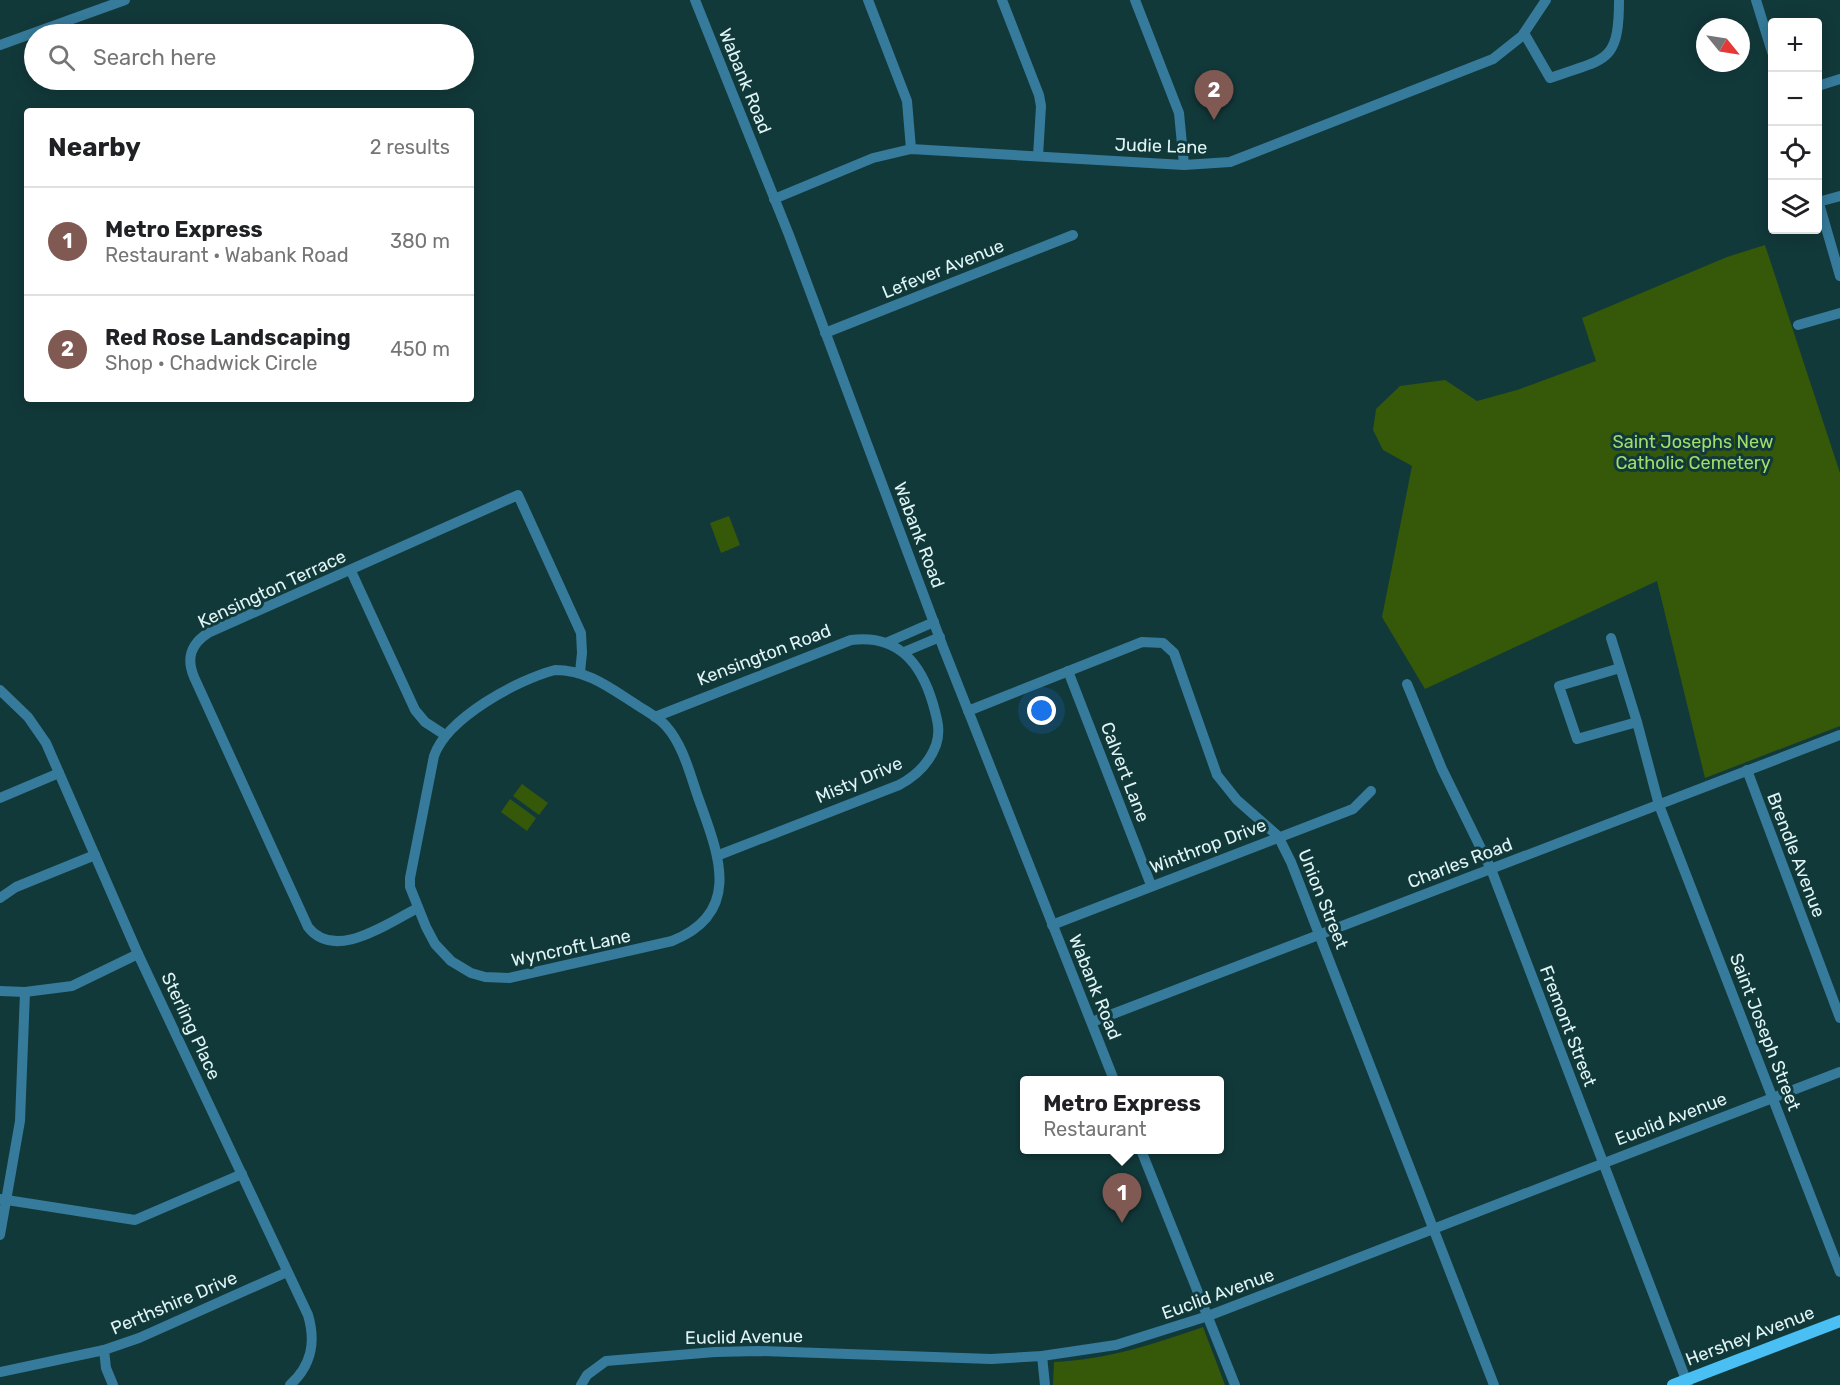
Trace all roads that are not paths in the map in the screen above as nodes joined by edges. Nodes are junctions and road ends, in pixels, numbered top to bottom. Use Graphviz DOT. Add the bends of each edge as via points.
graph roads {
  1 [pos="125,0"];
  2 [pos="695,0"];
  3 [pos="868,0"];
  4 [pos="1002,0"];
  5 [pos="1135,0"];
  6 [pos="1546,0"];
  7 [pos="1619,0"];
  8 [pos="1756,0"];
  9 [pos="58,24"];
  10 [pos="1524,33"];
  11 [pos="24,36"];
  12 [pos="1768,37"];
  13 [pos="0,45"];
  14 [pos="1840,80"];
  15 [pos="1822,85"];
  16 [pos="911,149"];
  17 [pos="1038,156"];
  18 [pos="1184,165"];
  19 [pos="1840,196"];
  20 [pos="774,199"];
  21 [pos="1822,200"];
  22 [pos="1822,215"];
  23 [pos="1073,235"];
  24 [pos="1840,276"];
  25 [pos="1840,313"];
  26 [pos="1798,325"];
  27 [pos="825,333"];
  28 [pos="351,571"];
  29 [pos="934,622"];
  30 [pos="940,637"];
  31 [pos="1611,638"];
  32 [pos="888,642"];
  33 [pos="904,652"];
  34 [pos="1620,668"];
  35 [pos="1068,671"];
  36 [pos="580,672"];
  37 [pos="1407,684"];
  38 [pos="0,690"];
  39 [pos="968,711"];
  40 [pos="655,717"];
  41 [pos="1637,722"];
  42 [pos="445,735"];
  43 [pos="1840,735"];
  44 [pos="1747,770"];
  45 [pos="59,773"];
  46 [pos="1371,791"];
  47 [pos="0,798"];
  48 [pos="1659,805"];
  49 [pos="1278,836"];
  50 [pos="95,855"];
  51 [pos="719,855"];
  52 [pos="1491,869"];
  53 [pos="1151,885"];
  54 [pos="0,898"];
  55 [pos="418,908"];
  56 [pos="1052,925"];
  57 [pos="1320,934"];
  58 [pos="138,954"];
  59 [pos="0,991"];
  60 [pos="25,992"];
  61 [pos="1840,1018"];
  62 [pos="1092,1022"];
  63 [pos="1840,1072"];
  64 [pos="1112,1076"];
  65 [pos="1773,1098"];
  66 [pos="1143,1154"];
  67 [pos="1603,1163"];
  68 [pos="242,1174"];
  69 [pos="4,1200"];
  70 [pos="1433,1229"];
  71 [pos="0,1235"];
  72 [pos="287,1272"];
  73 [pos="1840,1272"];
  74 [pos="1208,1316"];
  75 [pos="1840,1321"];
  76 [pos="104,1350"];
  77 [pos="1042,1356"];
  78 [pos="0,1372"];
  79 [pos="1687,1382"];
  80 [pos="113,1385"];
  81 [pos="290,1385"];
  82 [pos="581,1385"];
  83 [pos="1045,1385"];
  84 [pos="1235,1385"];
  85 [pos="1494,1385"];
  86 [pos="1673,1385"];
  1 -- 9 [label="street"];
  2 -- 20 [label="street, Wabank Road"];
  3 -- 16 [label="street" via="907,101"];
  4 -- 17 [label="street" via="1039,95"];
  5 -- 18 [label="street" via="1179,114"];
  6 -- 10 [label="street, Judie Lane"];
  7 -- 10 [label="street" via="1615,46 1603,59 1550,78"];
  8 -- 12 [label="street"];
  10 -- 18 [label="street, Judie Lane" via="1480,65 1258,153 1222,164"];
  11 -- 13 [label="street"];
  14 -- 15 [label="street"];
  16 -- 17 [label="street, Judie Lane"];
  16 -- 20 [label="street, Judie Lane" via="873,159"];
  17 -- 18 [label="street, Judie Lane"];
  19 -- 21 [label="street"];
  20 -- 27 [label="street, Wabank Road"];
  22 -- 24 [label="street"];
  23 -- 27 [label="street, Lefever Avenue"];
  25 -- 26 [label="street"];
  27 -- 29 [label="street, Wabank Road"];
  28 -- 36 [label="street, Kensington Terrace" via="518,495 581,633"];
  28 -- 42 [label="street" via="415,710"];
  28 -- 55 [label="street, Kensington Terrace" via="208,633 190,653 190,669 313,934 330,942 347,940"];
  29 -- 30 [label="street, Wabank Road"];
  29 -- 32 [label="street, Kensington Road"];
  30 -- 33 [label="street"];
  30 -- 39 [label="street, Wabank Road"];
  31 -- 34 [label="street, Saint Joseph Street"];
  32 -- 33 [label="street, Kensington Road"];
  32 -- 40 [label="street, Kensington Road" via="851,640"];
  33 -- 51 [label="street, Misty Drive" via="919,669 939,722 937,743 919,772 899,785"];
  34 -- 41 [label="street, Saint Joseph Street"];
  34 -- 41 [label="street" via="1559,686 1577,739"];
  35 -- 39 [label="street, Union Street"];
  35 -- 49 [label="street, Union Street" via="1142,642 1155,641 1169,647 1177,658 1216,775 1237,800"];
  35 -- 53 [label="street, Calvert Lane"];
  36 -- 40 [label="street, Wyncroft Lane" via="598,679"];
  36 -- 42 [label="street, Wyncroft Lane" via="555,670 529,680 460,721"];
  37 -- 52 [label="street, Fremont Street" via="1442,769"];
  38 -- 45 [label="street, Sterling Place" via="38,729"];
  39 -- 56 [label="street, Wabank Road"];
  40 -- 51 [label="street, Wyncroft Lane" via="667,727 686,762"];
  41 -- 48 [label="street, Saint Joseph Street"];
  42 -- 55 [label="street, Wyncroft Lane" via="434,756 410,878"];
  43 -- 44 [label="street, Charles Road"];
  44 -- 48 [label="street, Charles Road"];
  44 -- 61 [label="street, Brendle Avenue"];
  45 -- 47 [label="street"];
  45 -- 50 [label="street, Sterling Place"];
  46 -- 49 [label="street, Winthrop Drive" via="1353,809"];
  48 -- 52 [label="street, Charles Road"];
  48 -- 65 [label="street, Saint Joseph Street"];
  49 -- 53 [label="street, Winthrop Drive"];
  49 -- 57 [label="street, Union Street"];
  50 -- 54 [label="street" via="16,887"];
  50 -- 58 [label="street, Sterling Place"];
  51 -- 55 [label="street, Wyncroft Lane" via="717,897 704,918 681,938 631,953 509,978 471,973 451,961 435,944"];
  52 -- 57 [label="street, Charles Road"];
  52 -- 67 [label="street, Fremont Street"];
  53 -- 56 [label="street, Winthrop Drive"];
  56 -- 62 [label="street, Wabank Road"];
  57 -- 62 [label="street, Charles Road"];
  57 -- 70 [label="street, Union Street"];
  58 -- 60 [label="street" via="72,986"];
  58 -- 68 [label="street, Sterling Place"];
  59 -- 60 [label="street"];
  60 -- 69 [label="street" via="20,1121"];
  62 -- 64 [label="street, Wabank Road"];
  63 -- 65 [label="street, Euclid Avenue"];
  65 -- 67 [label="street, Euclid Avenue"];
  65 -- 73 [label="street, Saint Joseph Street"];
  66 -- 74 [label="street"];
  67 -- 70 [label="street, Euclid Avenue"];
  67 -- 79 [label="street, Fremont Street"];
  68 -- 69 [label="street" via="135,1220"];
  68 -- 72 [label="street, Sterling Place"];
  69 -- 71 [label="street"];
  70 -- 74 [label="street, Euclid Avenue"];
  70 -- 85 [label="street, Union Street"];
  72 -- 76 [label="street, Perthshire Drive" via="168,1327"];
  72 -- 81 [label="street, Sterling Place" via="312,1329 309,1359"];
  74 -- 77 [label="street, Euclid Avenue" via="1116,1345"];
  74 -- 84 [label="street"];
  75 -- 79 [label="main road, Hershey Avenue"];
  76 -- 78 [label="street, Perthshire Drive"];
  76 -- 80 [label="street"];
  77 -- 82 [label="street, Euclid Avenue" via="991,1359 725,1352 606,1361 587,1375"];
  77 -- 83 [label="street"];
  79 -- 86 [label="main road, Hershey Avenue"];
}
